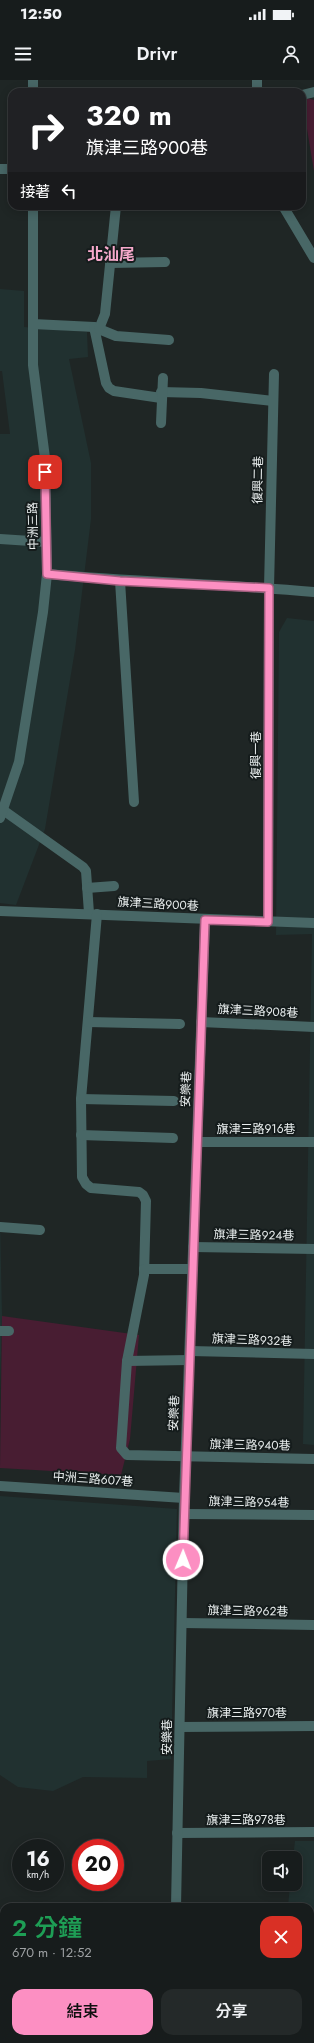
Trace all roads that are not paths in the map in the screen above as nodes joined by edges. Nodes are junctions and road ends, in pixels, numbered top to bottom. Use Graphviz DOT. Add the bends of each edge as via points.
graph roads {
  1 [pos="33,210"];
  2 [pos="116,210"];
  3 [pos="285,210"];
  4 [pos="314,258"];
  5 [pos="165,262"];
  6 [pos="110,263"];
  7 [pos="33,324"];
  8 [pos="96,328"];
  9 [pos="168,340"];
  10 [pos="274,374"];
  11 [pos="163,378"];
  12 [pos="161,395"];
  13 [pos="273,401"];
  14 [pos="161,423"];
  15 [pos="0,540"];
  16 [pos="46,542"];
  17 [pos="47,574"];
  18 [pos="120,581"];
  19 [pos="269,588"];
  20 [pos="314,592"];
  21 [pos="134,802"];
  22 [pos="2,814"];
  23 [pos="114,886"];
  24 [pos="87,888"];
  25 [pos="0,911"];
  26 [pos="93,914"];
  27 [pos="205,920"];
  28 [pos="268,922"];
  29 [pos="314,923"];
  30 [pos="88,1022"];
  31 [pos="201,1022"];
  32 [pos="180,1024"];
  33 [pos="314,1027"];
  34 [pos="81,1099"];
  35 [pos="174,1101"];
  36 [pos="81,1135"];
  37 [pos="173,1138"];
  38 [pos="197,1142"];
  39 [pos="314,1142"];
  40 [pos="0,1227"];
  41 [pos="40,1230"];
  42 [pos="194,1247"];
  43 [pos="314,1249"];
  44 [pos="144,1269"];
  45 [pos="193,1269"];
  46 [pos="314,1354"];
  47 [pos="190,1355"];
  48 [pos="127,1361"];
  49 [pos="186,1458"];
  50 [pos="314,1459"];
  51 [pos="0,1486"];
  52 [pos="184,1498"];
  53 [pos="184,1514"];
  54 [pos="314,1515"];
  55 [pos="182,1623"];
  56 [pos="314,1625"];
  57 [pos="314,1726"];
  58 [pos="180,1727"];
  59 [pos="314,1832"];
  60 [pos="177,1833"];
  61 [pos="176,1903"];
  1 -- 7 [label="street, 中洲三路"];
  2 -- 6 [label="street"];
  3 -- 4 [label="street"];
  5 -- 6 [label="street"];
  6 -- 8 [label="street" via="105,314"];
  7 -- 8 [label="street"];
  7 -- 16 [label="street, 中洲三路" via="36,396 45,458"];
  8 -- 9 [label="street" via="116,336"];
  8 -- 12 [label="street" via="109,388 114,391"];
  10 -- 13 [label="street, 復興二巷"];
  11 -- 12 [label="street"];
  12 -- 13 [label="street" via="201,393"];
  12 -- 14 [label="street"];
  13 -- 19 [label="street, 復興二巷"];
  15 -- 16 [label="street"];
  16 -- 17 [label="street, 中洲三路"];
  17 -- 18 [label="street"];
  17 -- 22 [label="street, 中洲三路" via="18,762"];
  18 -- 19 [label="street"];
  18 -- 21 [label="street"];
  19 -- 20 [label="street"];
  19 -- 28 [label="street, 復興一巷"];
  22 -- 24 [label="street" via="80,863 86,871"];
  23 -- 24 [label="street"];
  24 -- 26 [label="street"];
  25 -- 26 [label="street, 旗津三路900巷"];
  26 -- 27 [label="street, 旗津三路900巷"];
  26 -- 30 [label="street"];
  27 -- 28 [label="street, 旗津三路900巷"];
  27 -- 31 [label="street, 安樂巷"];
  28 -- 29 [label="street, 旗津三路900巷"];
  30 -- 32 [label="street"];
  30 -- 34 [label="street"];
  31 -- 33 [label="street, 旗津三路908巷"];
  31 -- 38 [label="street, 安樂巷"];
  34 -- 35 [label="street"];
  34 -- 36 [label="street"];
  36 -- 37 [label="street"];
  36 -- 44 [label="street" via="82,1177 86,1184 91,1188 139,1192 146,1201"];
  38 -- 39 [label="street, 旗津三路916巷"];
  38 -- 42 [label="street, 安樂巷"];
  40 -- 41 [label="street"];
  42 -- 43 [label="street, 旗津三路924巷"];
  42 -- 45 [label="street, 安樂巷"];
  44 -- 45 [label="street"];
  44 -- 48 [label="street"];
  45 -- 47 [label="street, 安樂巷"];
  46 -- 47 [label="street, 旗津三路932巷"];
  47 -- 48 [label="street, 旗津三路932巷"];
  47 -- 49 [label="street, 安樂巷"];
  48 -- 49 [label="street, 旗津三路940巷" via="121,1448 123,1452 127,1455"];
  49 -- 50 [label="street, 旗津三路940巷"];
  49 -- 52 [label="street, 安樂巷"];
  51 -- 52 [label="street, 中洲三路607巷"];
  52 -- 53 [label="street, 安樂巷"];
  53 -- 54 [label="street, 旗津三路954巷"];
  53 -- 55 [label="street, 安樂巷"];
  55 -- 56 [label="street, 旗津三路962巷"];
  55 -- 58 [label="street, 安樂巷"];
  57 -- 58 [label="street, 旗津三路970巷"];
  58 -- 60 [label="street, 安樂巷"];
  59 -- 60 [label="street, 旗津三路978巷"];
  60 -- 61 [label="street, 安樂巷"];
}
